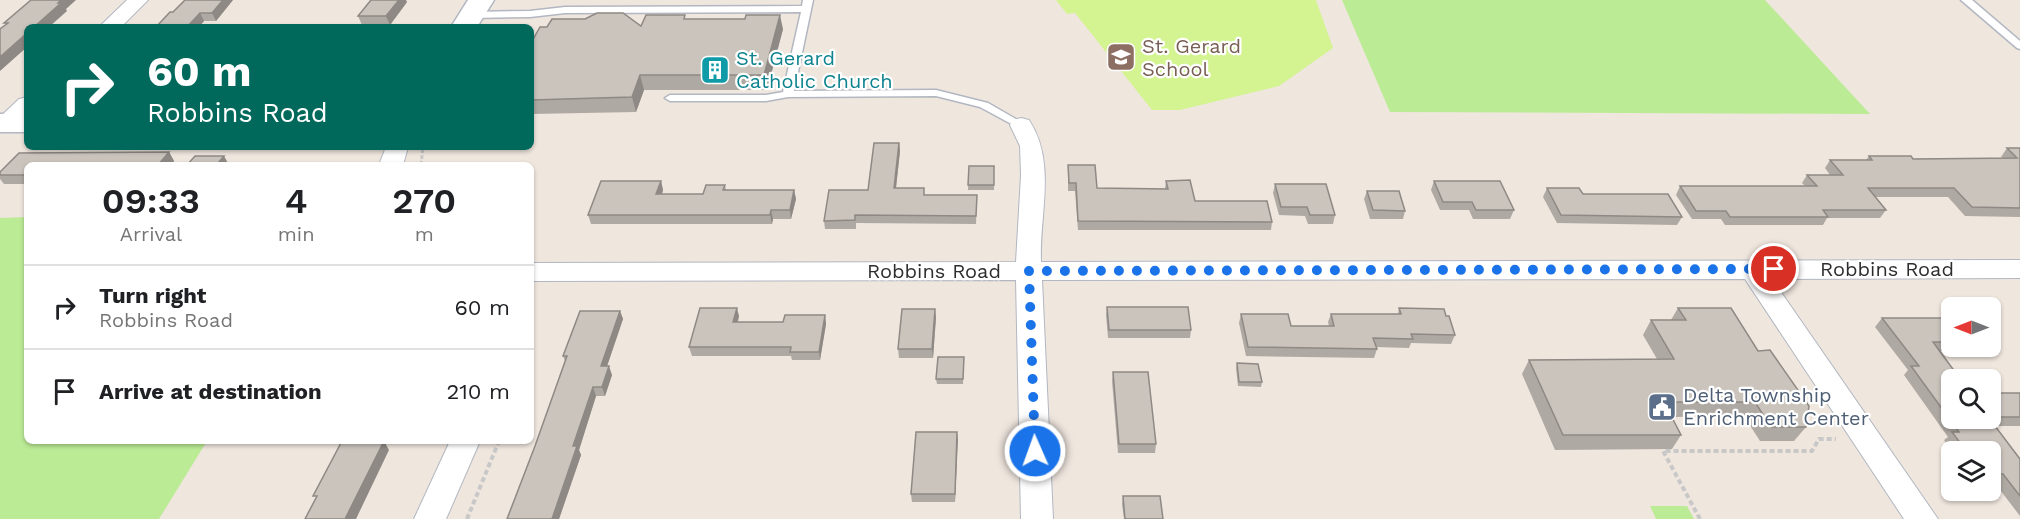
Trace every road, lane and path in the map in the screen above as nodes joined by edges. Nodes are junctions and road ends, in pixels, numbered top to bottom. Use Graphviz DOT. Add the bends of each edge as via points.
graph roads {
  1 [pos="138,0"];
  2 [pos="569,0"];
  3 [pos="1966,0"];
  4 [pos="806,5"];
  5 [pos="565,10"];
  6 [pos="472,14"];
  7 [pos="112,24"];
  8 [pos="2020,46"];
  9 [pos="788,94"];
  10 [pos="670,98"];
  11 [pos="1021,124"];
  12 [pos="1752,269"];
  13 [pos="2020,269"];
  14 [pos="1029,271"];
  15 [pos="534,272"];
  16 [pos="1836,439"];
  17 [pos="464,444"];
  18 [pos="498,444"];
  19 [pos="430,519"];
  20 [pos="467,519"];
  21 [pos="1036,519"];
  22 [pos="1700,519"];
  23 [pos="1922,519"];
  1 -- 7 [label="street"];
  2 -- 5 [label="lane"];
  3 -- 8 [label="lane"];
  4 -- 5 [label="lane"];
  4 -- 9 [label="lane"];
  5 -- 6 [label="lane"];
  9 -- 10 [label="lane" via="766,98"];
  9 -- 11 [label="lane" via="936,93 984,105"];
  11 -- 14 [label="street" via="1031,146 1033,175"];
  12 -- 13 [label="street, Robbins Road"];
  12 -- 14 [label="street, Robbins Road"];
  12 -- 23 [label="street"];
  14 -- 15 [label="street, Robbins Road"];
  14 -- 21 [label="street"];
  16 -- 22 [label="path" via="1819,439 1812,451 1663,451"];
  17 -- 19 [label="street"];
  18 -- 20 [label="path"];
}
